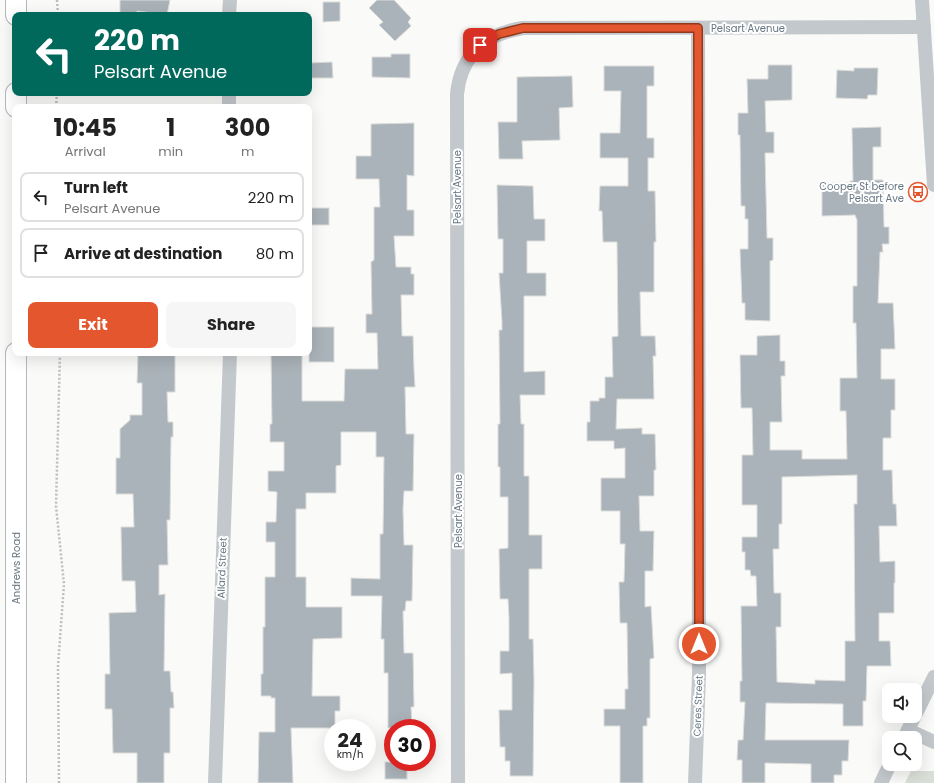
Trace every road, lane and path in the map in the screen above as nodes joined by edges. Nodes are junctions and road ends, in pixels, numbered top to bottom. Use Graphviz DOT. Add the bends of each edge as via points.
graph roads {
  1 [pos="16,0"];
  2 [pos="57,0"];
  3 [pos="230,0"];
  4 [pos="922,0"];
  5 [pos="16,12"];
  6 [pos="58,12"];
  7 [pos="229,12"];
  8 [pos="698,28"];
  9 [pos="924,28"];
  10 [pos="934,185"];
  11 [pos="16,356"];
  12 [pos="60,356"];
  13 [pos="230,356"];
  14 [pos="934,677"];
  15 [pos="907,731"];
  16 [pos="922,739"];
  17 [pos="934,742"];
  18 [pos="886,771"];
  19 [pos="16,783"];
  20 [pos="60,783"];
  21 [pos="215,783"];
  22 [pos="458,783"];
  23 [pos="695,783"];
  24 [pos="880,783"];
  1 -- 5 [label="main road"];
  2 -- 6 [label="path"];
  3 -- 7 [label="street"];
  4 -- 9 [label="street"];
  8 -- 9 [label="street, Pelsart Avenue"];
  8 -- 22 [label="street, Pelsart Avenue" via="510,30 480,45 470,56 461,75 457,94"];
  8 -- 23 [label="street, Ceres Street" via="699,675"];
  9 -- 10 [label="street"];
  11 -- 19 [label="main road, Andrews Road"];
  12 -- 20 [label="path" via="56,506 64,584 58,666"];
  13 -- 21 [label="street, Allard Street"];
  14 -- 15 [label="street"];
  16 -- 17 [label="street"];
  18 -- 24 [label="street"];
}
